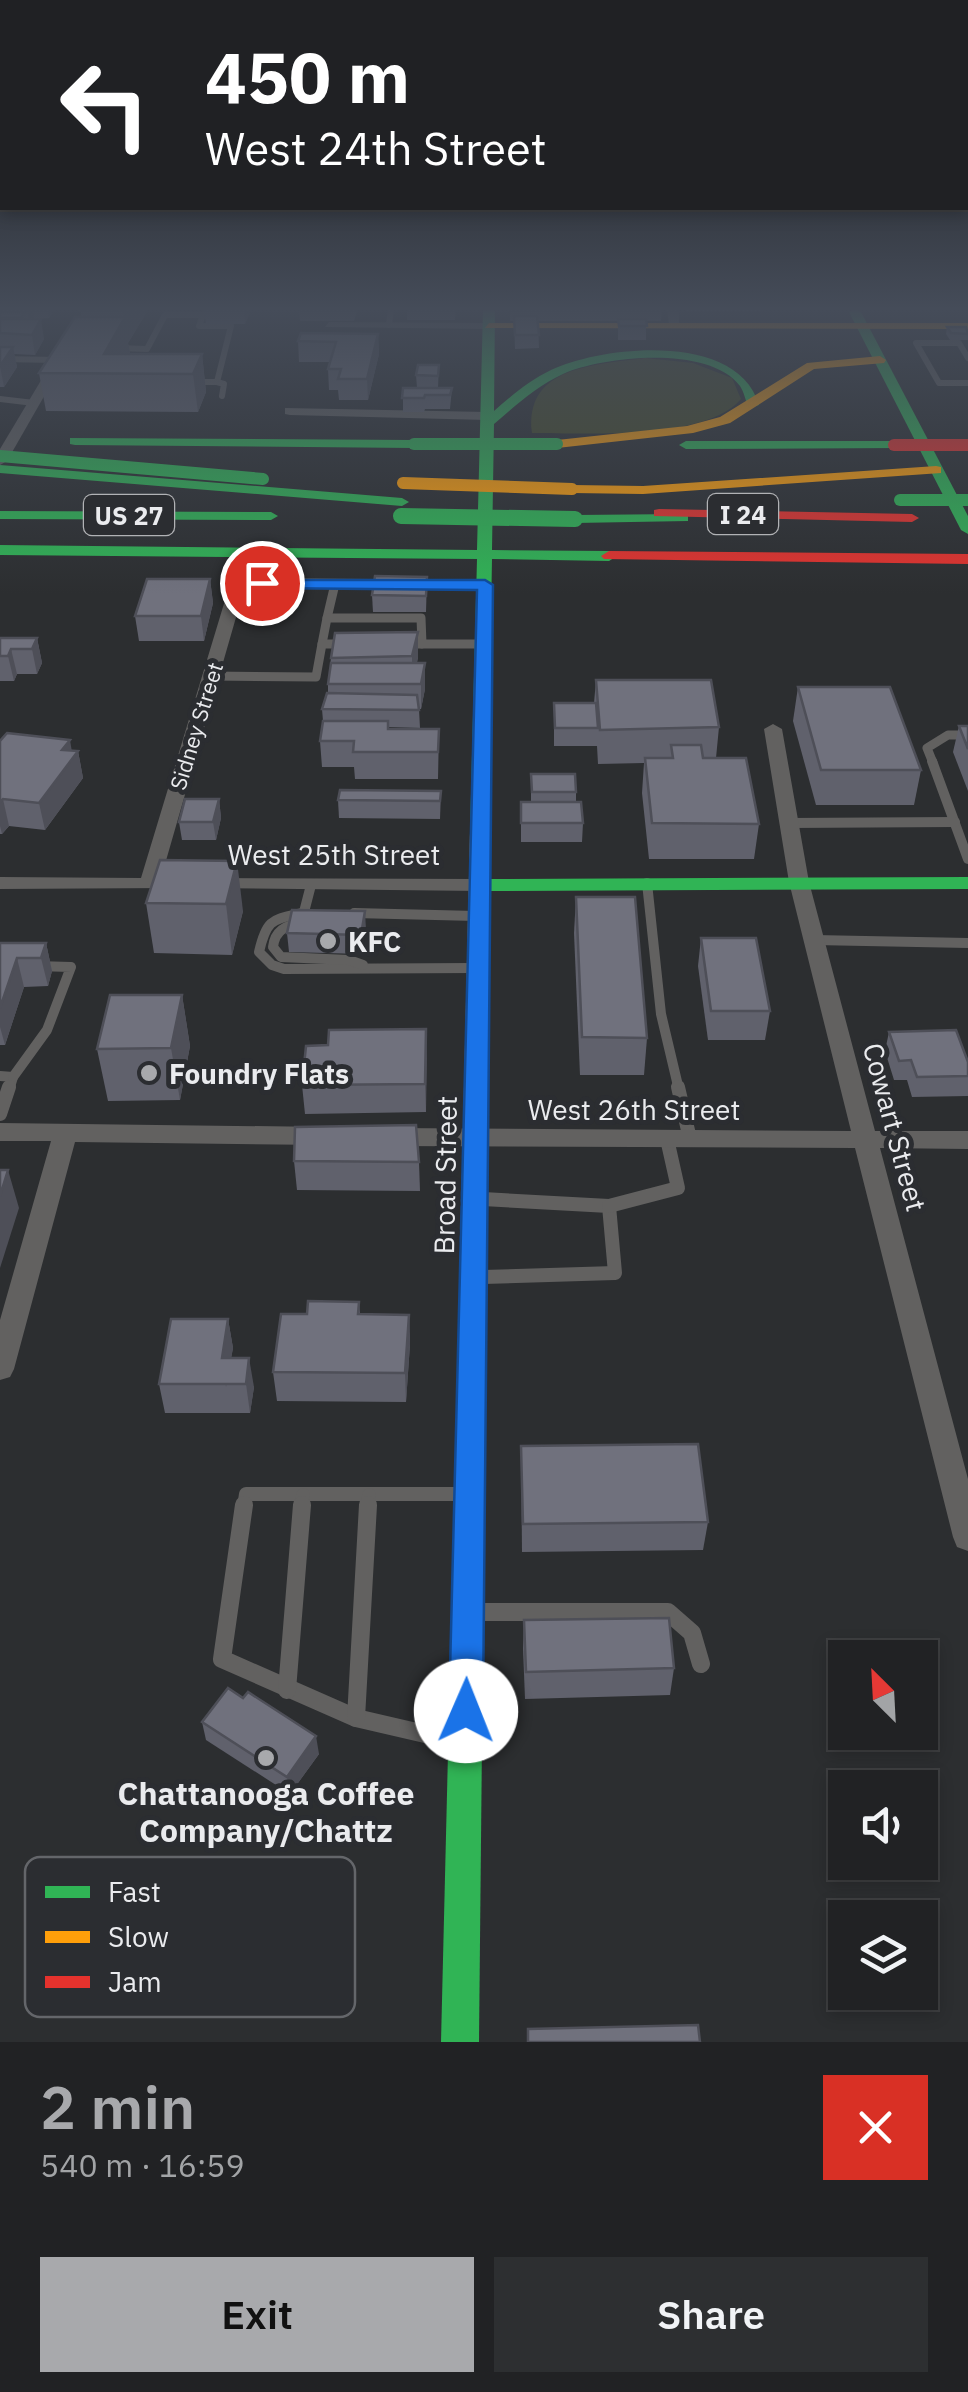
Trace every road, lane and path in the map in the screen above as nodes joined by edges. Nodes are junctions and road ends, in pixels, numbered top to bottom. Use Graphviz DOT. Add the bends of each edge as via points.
graph roads {
  1 [pos="34,403"];
  2 [pos="487,403"];
  3 [pos="511,403"];
  4 [pos="902,403"];
  5 [pos="754,404"];
  6 [pos="290,410"];
  7 [pos="487,419"];
  8 [pos="0,436"];
  9 [pos="556,444"];
  10 [pos="968,445"];
  11 [pos="0,458"];
  12 [pos="0,469"];
  13 [pos="936,470"];
  14 [pos="265,481"];
  15 [pos="402,498"];
  16 [pos="968,500"];
  17 [pos="574,504"];
  18 [pos="906,508"];
  19 [pos="0,515"];
  20 [pos="968,517"];
  21 [pos="968,530"];
  22 [pos="4,550"];
  23 [pos="486,554"];
  24 [pos="968,560"];
  25 [pos="335,584"];
  26 [pos="485,585"];
  27 [pos="327,618"];
  28 [pos="322,644"];
  29 [pos="355,644"];
  30 [pos="388,644"];
  31 [pos="422,644"];
  32 [pos="484,644"];
  33 [pos="211,676"];
  34 [pos="773,729"];
  35 [pos="968,735"];
  36 [pos="927,748"];
  37 [pos="944,748"];
  38 [pos="955,822"];
  39 [pos="788,823"];
  40 [pos="967,853"];
  41 [pos="799,882"];
  42 [pos="0,883"];
  43 [pos="968,883"];
  44 [pos="149,884"];
  45 [pos="310,884"];
  46 [pos="480,884"];
  47 [pos="647,884"];
  48 [pos="304,912"];
  49 [pos="480,916"];
  50 [pos="337,917"];
  51 [pos="814,940"];
  52 [pos="968,942"];
  53 [pos="18,966"];
  54 [pos="370,968"];
  55 [pos="479,968"];
  56 [pos="6,1076"];
  57 [pos="0,1114"];
  58 [pos="0,1132"];
  59 [pos="65,1133"];
  60 [pos="476,1138"];
  61 [pos="679,1139"];
  62 [pos="868,1140"];
  63 [pos="968,1140"];
  64 [pos="475,1198"];
  65 [pos="609,1206"];
  66 [pos="474,1277"];
  67 [pos="0,1369"];
  68 [pos="303,1494"];
  69 [pos="470,1494"];
  70 [pos="369,1495"];
  71 [pos="968,1538"];
  72 [pos="468,1612"];
  73 [pos="701,1664"];
  74 [pos="286,1690"];
  75 [pos="356,1718"];
  76 [pos="465,1744"];
  77 [pos="460,2042"];
  1 -- 11 [label="street"];
  2 -- 7 [label="main road, Broad Street"];
  3 -- 7 [label="main road"];
  4 -- 13 [label="main road"];
  5 -- 9 [label="main road" via="688,430"];
  6 -- 7 [label="street"];
  7 -- 23 [label="main road, Broad Street"];
  8 -- 9 [label="main road, bridge"];
  9 -- 10 [label="main road, bridge"];
  11 -- 14 [label="main road, bridge"];
  12 -- 14 [label="main road"];
  13 -- 17 [label="main road" via="643,490"];
  13 -- 21 [label="main road"];
  14 -- 15 [label="main road"];
  15 -- 17 [label="main road, US 27, bridge"];
  15 -- 17 [label="main road, bridge"];
  15 -- 19 [label="main road, US 27" via="248,516"];
  16 -- 18 [label="main road, bridge"];
  17 -- 18 [label="main road, US 27"];
  18 -- 20 [label="main road"];
  22 -- 23 [label="main road"];
  23 -- 24 [label="main road"];
  23 -- 26 [label="main road, Broad Street"];
  25 -- 26 [label="street"];
  25 -- 27 [label="lane"];
  25 -- 33 [label="street, Sidney Street" via="262,583 234,597"];
  26 -- 32 [label="main road, Broad Street"];
  27 -- 28 [label="lane"];
  27 -- 31 [label="lane" via="421,618"];
  28 -- 29 [label="lane"];
  28 -- 33 [label="lane" via="316,677"];
  30 -- 31 [label="lane"];
  31 -- 32 [label="lane"];
  32 -- 46 [label="main road, Broad Street"];
  33 -- 44 [label="street, Sidney Street"];
  34 -- 39 [label="street, Cowart Street"];
  35 -- 36 [label="lane" via="948,735"];
  36 -- 37 [label="lane"];
  36 -- 38 [label="lane"];
  38 -- 39 [label="lane"];
  38 -- 40 [label="lane"];
  39 -- 41 [label="street, Cowart Street"];
  41 -- 43 [label="main road, West 25th Street"];
  41 -- 47 [label="main road, West 25th Street"];
  41 -- 51 [label="street, Cowart Street"];
  42 -- 44 [label="street, West 25th Street"];
  44 -- 45 [label="street, West 25th Street"];
  45 -- 46 [label="street, West 25th Street"];
  45 -- 48 [label="lane"];
  46 -- 47 [label="main road, West 25th Street"];
  46 -- 49 [label="main road, Broad Street"];
  47 -- 61 [label="lane"];
  48 -- 54 [label="lane" via="265,927 259,944 265,960 284,970"];
  48 -- 54 [label="lane" via="322,918 285,926 273,940 276,953"];
  49 -- 50 [label="lane"];
  49 -- 55 [label="main road, Broad Street"];
  51 -- 52 [label="lane"];
  51 -- 62 [label="street, Cowart Street"];
  53 -- 56 [label="lane" via="71,967 48,1030"];
  54 -- 55 [label="lane"];
  55 -- 60 [label="main road, Broad Street"];
  56 -- 57 [label="lane"];
  58 -- 59 [label="street, West 26th Street"];
  59 -- 60 [label="street, West 26th Street"];
  59 -- 67 [label="street"];
  60 -- 61 [label="street, West 26th Street"];
  60 -- 64 [label="main road, Broad Street"];
  61 -- 62 [label="street, West 26th Street"];
  61 -- 65 [label="lane" via="678,1188"];
  62 -- 63 [label="street, West 26th Street"];
  62 -- 71 [label="street, Cowart Street"];
  64 -- 65 [label="lane"];
  64 -- 66 [label="main road, Broad Street"];
  65 -- 66 [label="lane" via="615,1273"];
  66 -- 69 [label="main road, Broad Street"];
  68 -- 70 [label="lane"];
  68 -- 74 [label="lane"];
  68 -- 74 [label="lane" via="246,1494 222,1659"];
  69 -- 70 [label="lane"];
  69 -- 72 [label="main road, Broad Street"];
  70 -- 75 [label="lane"];
  72 -- 73 [label="lane" via="668,1612 688,1623"];
  72 -- 76 [label="main road, Broad Street"];
  74 -- 75 [label="lane"];
  75 -- 76 [label="lane"];
  76 -- 77 [label="main road, Broad Street"];
}
